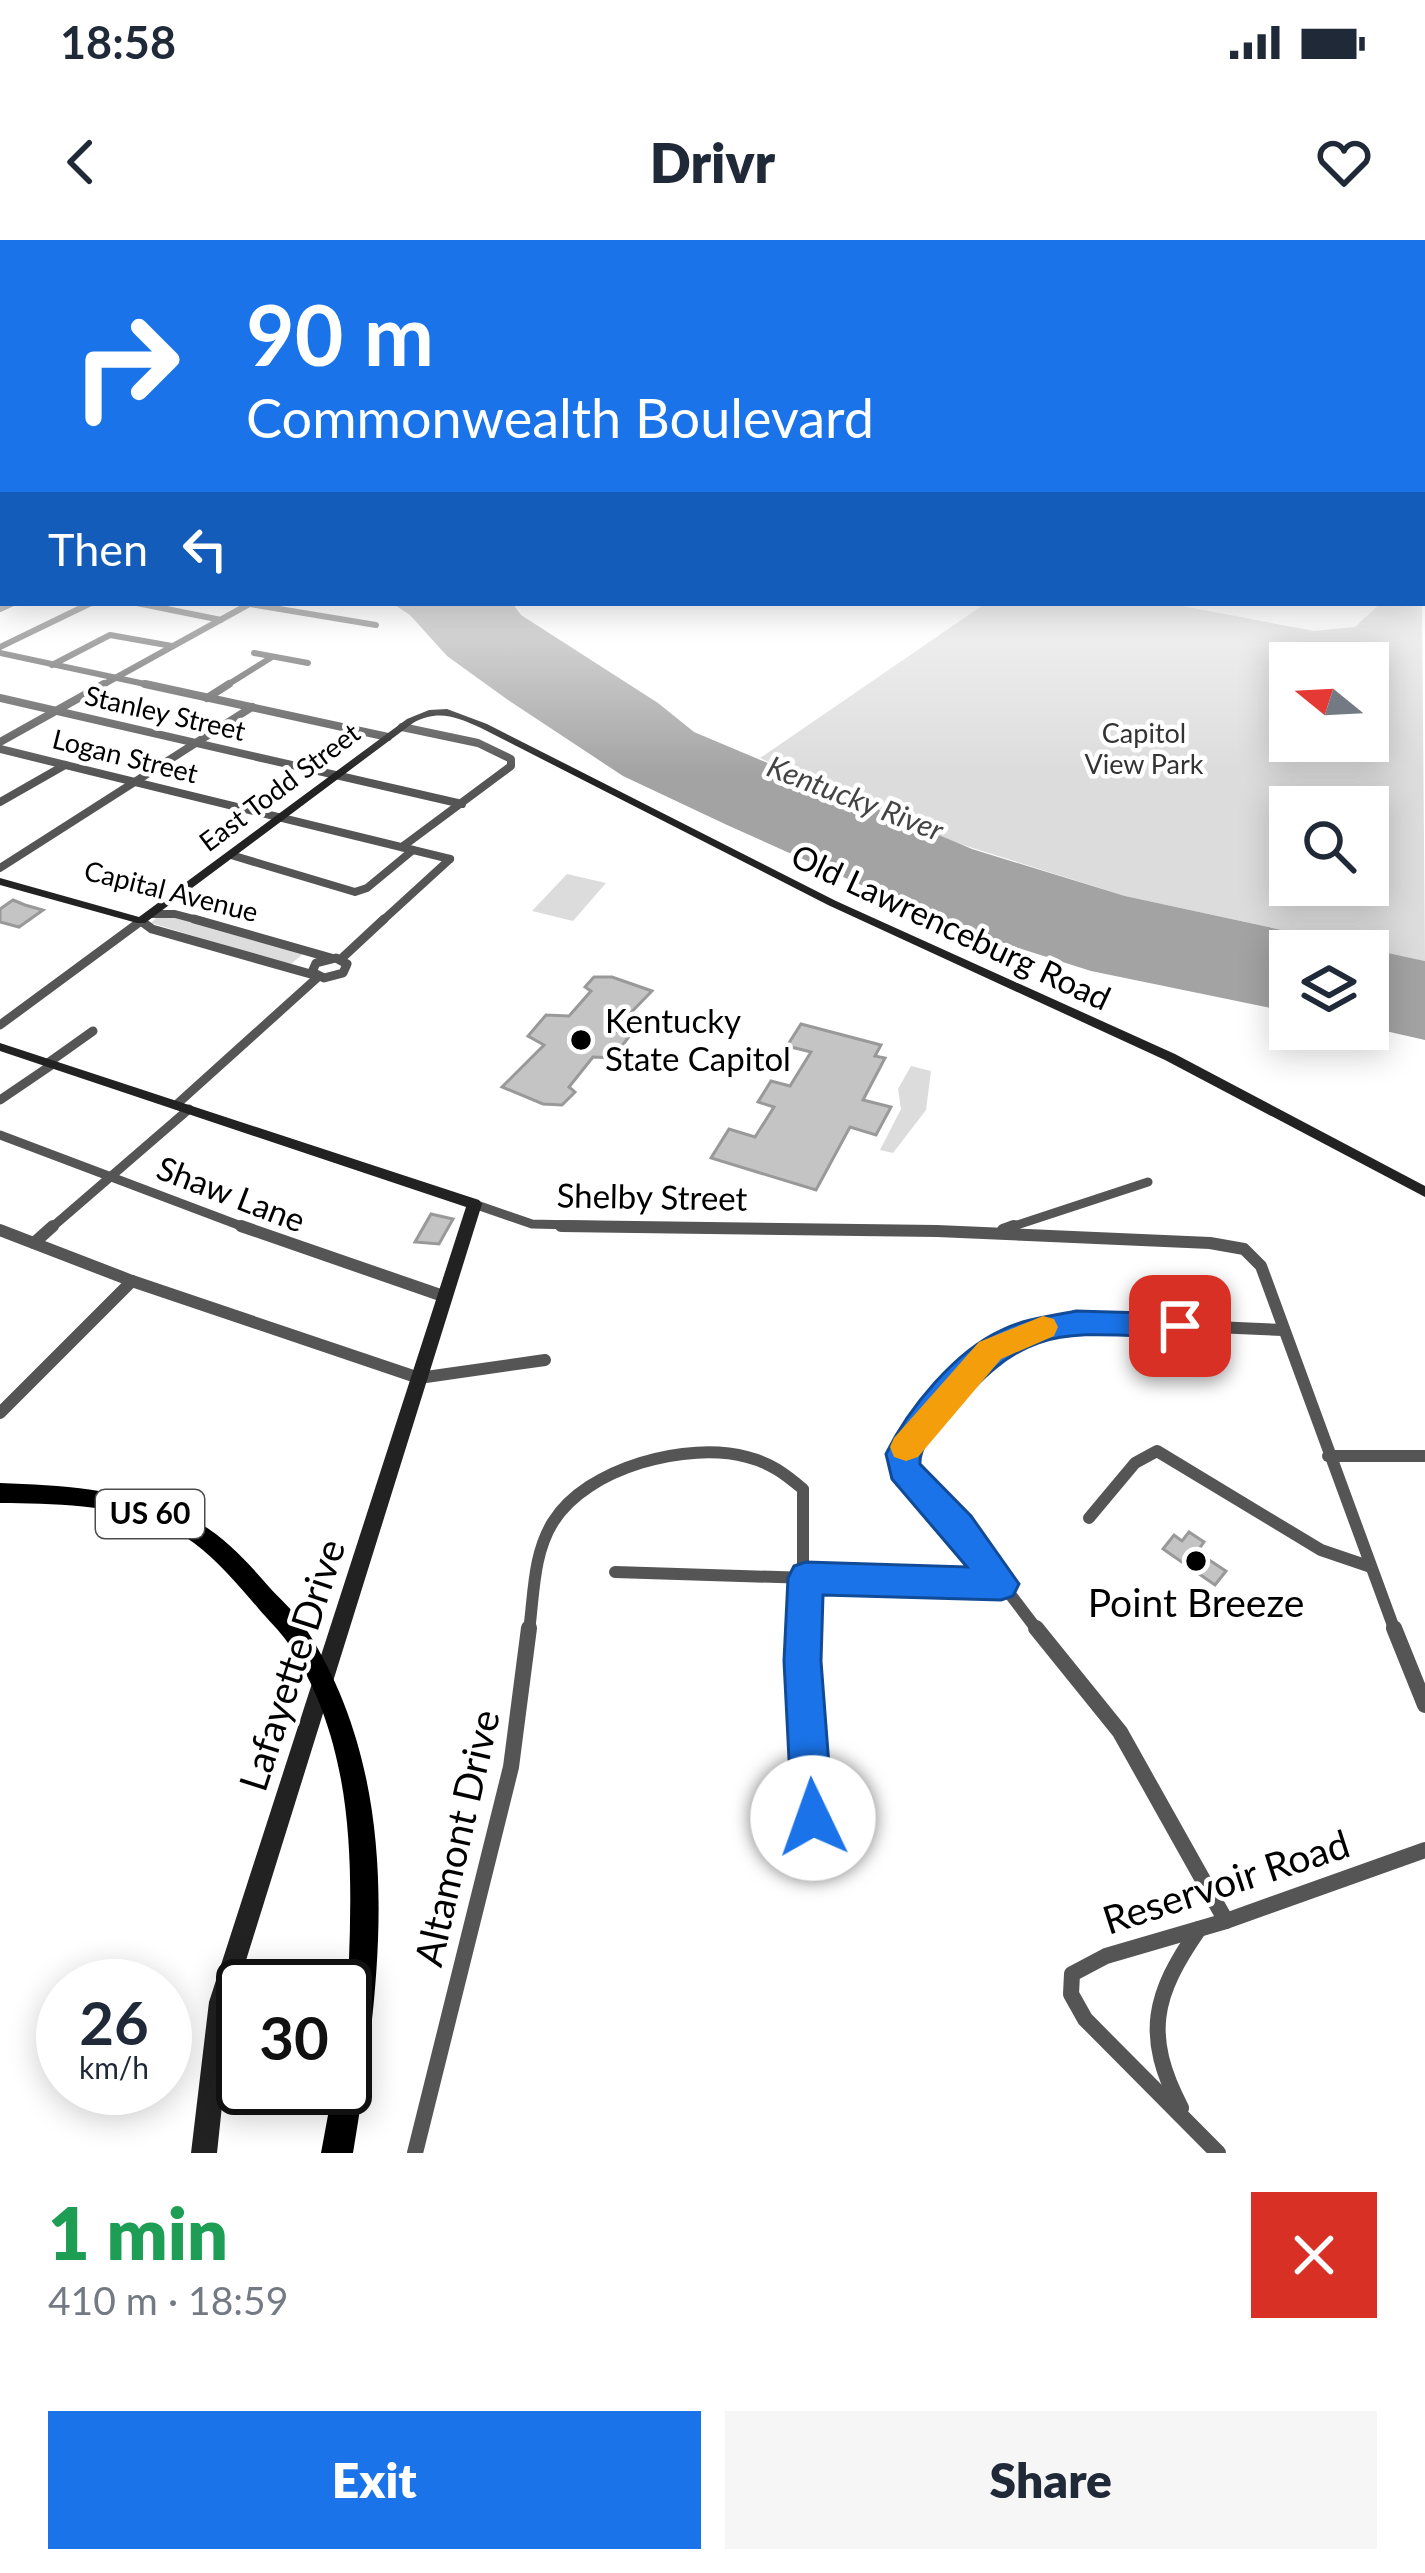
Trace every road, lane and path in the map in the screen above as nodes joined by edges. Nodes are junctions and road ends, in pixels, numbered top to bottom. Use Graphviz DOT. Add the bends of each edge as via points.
graph roads {
  1 [pos="85,606"];
  2 [pos="152,606"];
  3 [pos="245,606"];
  4 [pos="267,606"];
  5 [pos="220,620"];
  6 [pos="376,625"];
  7 [pos="172,646"];
  8 [pos="0,650"];
  9 [pos="254,653"];
  10 [pos="272,657"];
  11 [pos="308,663"];
  12 [pos="52,665"];
  13 [pos="116,678"];
  14 [pos="0,698"];
  15 [pos="206,698"];
  16 [pos="252,707"];
  17 [pos="57,711"];
  18 [pos="454,713"];
  19 [pos="402,727"];
  20 [pos="388,737"];
  21 [pos="196,743"];
  22 [pos="0,745"];
  23 [pos="65,764"];
  24 [pos="336,775"];
  25 [pos="135,782"];
  26 [pos="0,802"];
  27 [pos="462,804"];
  28 [pos="280,817"];
  29 [pos="407,848"];
  30 [pos="230,855"];
  31 [pos="0,873"];
  32 [pos="146,917"];
  33 [pos="336,958"];
  34 [pos="314,979"];
  35 [pos="0,1024"];
  36 [pos="93,1030"];
  37 [pos="0,1047"];
  38 [pos="51,1064"];
  39 [pos="0,1100"];
  40 [pos="183,1107"];
  41 [pos="0,1135"];
  42 [pos="110,1178"];
  43 [pos="1148,1182"];
  44 [pos="1425,1192"];
  45 [pos="474,1204"];
  46 [pos="0,1230"];
  47 [pos="994,1234"];
  48 [pos="34,1244"];
  49 [pos="132,1282"];
  50 [pos="446,1297"];
  51 [pos="1283,1330"];
  52 [pos="545,1360"];
  53 [pos="419,1378"];
  54 [pos="0,1413"];
  55 [pos="1328,1456"];
  56 [pos="1425,1456"];
  57 [pos="0,1493"];
  58 [pos="1089,1518"];
  59 [pos="1371,1568"];
  60 [pos="615,1572"];
  61 [pos="806,1578"];
  62 [pos="1001,1584"];
  63 [pos="1425,1705"];
  64 [pos="813,1818"];
  65 [pos="1425,1850"];
  66 [pos="1226,1921"];
  67 [pos="1198,1929"];
  68 [pos="1192,2126"];
  69 [pos="203,2153"];
  70 [pos="337,2153"];
  71 [pos="415,2153"];
  72 [pos="1218,2153"];
  1 -- 8 [label="street"];
  2 -- 5 [label="street"];
  3 -- 5 [label="street"];
  4 -- 6 [label="street"];
  5 -- 7 [label="street"];
  7 -- 12 [label="street" via="110,635"];
  7 -- 13 [label="street"];
  8 -- 12 [label="street"];
  9 -- 10 [label="street"];
  10 -- 11 [label="street"];
  10 -- 15 [label="street"];
  12 -- 13 [label="street"];
  13 -- 15 [label="street"];
  13 -- 17 [label="street"];
  14 -- 17 [label="street, Stanley Street"];
  15 -- 16 [label="street"];
  16 -- 20 [label="street"];
  16 -- 21 [label="street"];
  17 -- 21 [label="street, Stanley Street"];
  17 -- 22 [label="street"];
  18 -- 19 [label="main road, East Todd Street" via="430,710"];
  18 -- 44 [label="main road, Old Lawrenceburg Road" via="832,903 1170,1057"];
  19 -- 20 [label="main road, East Todd Street"];
  19 -- 27 [label="street" via="478,743 511,759"];
  20 -- 24 [label="main road, East Todd Street"];
  21 -- 24 [label="street, Stanley Street"];
  21 -- 25 [label="street"];
  22 -- 23 [label="street, Logan Street"];
  23 -- 25 [label="street, Logan Street"];
  23 -- 26 [label="street"];
  24 -- 27 [label="street, Stanley Street"];
  24 -- 28 [label="main road, East Todd Street"];
  25 -- 28 [label="street, Logan Street"];
  25 -- 31 [label="street"];
  27 -- 29 [label="street"];
  28 -- 29 [label="street, Logan Street"];
  28 -- 30 [label="main road, East Todd Street"];
  29 -- 30 [label="street" via="355,892"];
  29 -- 33 [label="street, Logan Street" via="450,859"];
  30 -- 32 [label="main road, East Todd Street"];
  31 -- 32 [label="main road, Capital Avenue"];
  32 -- 33 [label="street, Capital Avenue" via="176,914"];
  32 -- 34 [label="street, Capital Avenue" via="152,929"];
  32 -- 35 [label="street"];
  33 -- 34 [label="street" via="316,963"];
  33 -- 34 [label="street" via="347,964 343,973"];
  34 -- 40 [label="street"];
  36 -- 38 [label="street"];
  37 -- 38 [label="main road, Shelby Street"];
  38 -- 39 [label="street"];
  38 -- 40 [label="main road, Shelby Street"];
  40 -- 42 [label="street"];
  40 -- 45 [label="main road, Shelby Street"];
  41 -- 42 [label="street, Shaw Lane"];
  42 -- 48 [label="street"];
  42 -- 50 [label="street, Shaw Lane"];
  43 -- 47 [label="street"];
  45 -- 47 [label="street, Shelby Street" via="554,1227"];
  45 -- 50 [label="main road, Lafayette Drive"];
  46 -- 48 [label="street"];
  47 -- 51 [label="street, Shelby Street" via="1236,1246 1256,1258"];
  48 -- 49 [label="street"];
  49 -- 53 [label="street"];
  49 -- 54 [label="street"];
  50 -- 53 [label="main road, Lafayette Drive"];
  51 -- 55 [label="street"];
  51 -- 62 [label="street" via="1076,1322 990,1350 911,1438 901,1462"];
  52 -- 53 [label="street"];
  53 -- 69 [label="main road, Lafayette Drive" via="221,2002"];
  55 -- 56 [label="street"];
  55 -- 59 [label="street"];
  57 -- 70 [label="main road, US 60" via="60,1494 196,1533 273,1601 320,1669 354,1773 364,1855 366,1944"];
  58 -- 59 [label="street" via="1135,1463 1157,1451 1321,1550"];
  59 -- 63 [label="street"];
  60 -- 61 [label="street"];
  61 -- 62 [label="street"];
  61 -- 64 [label="street" via="802,1661"];
  61 -- 71 [label="street, Altamont Drive" via="803,1489 780,1468 739,1457 693,1455 606,1476 543,1533 511,1767"];
  62 -- 66 [label="street" via="1120,1732"];
  65 -- 66 [label="street, Reservoir Road"];
  66 -- 67 [label="street, Reservoir Road"];
  67 -- 68 [label="street" via="1168,1971 1156,2026 1165,2078"];
  67 -- 68 [label="street, Reservoir Road" via="1091,1961 1070,1983 1085,2019"];
  68 -- 72 [label="street, Reservoir Road"];
}
